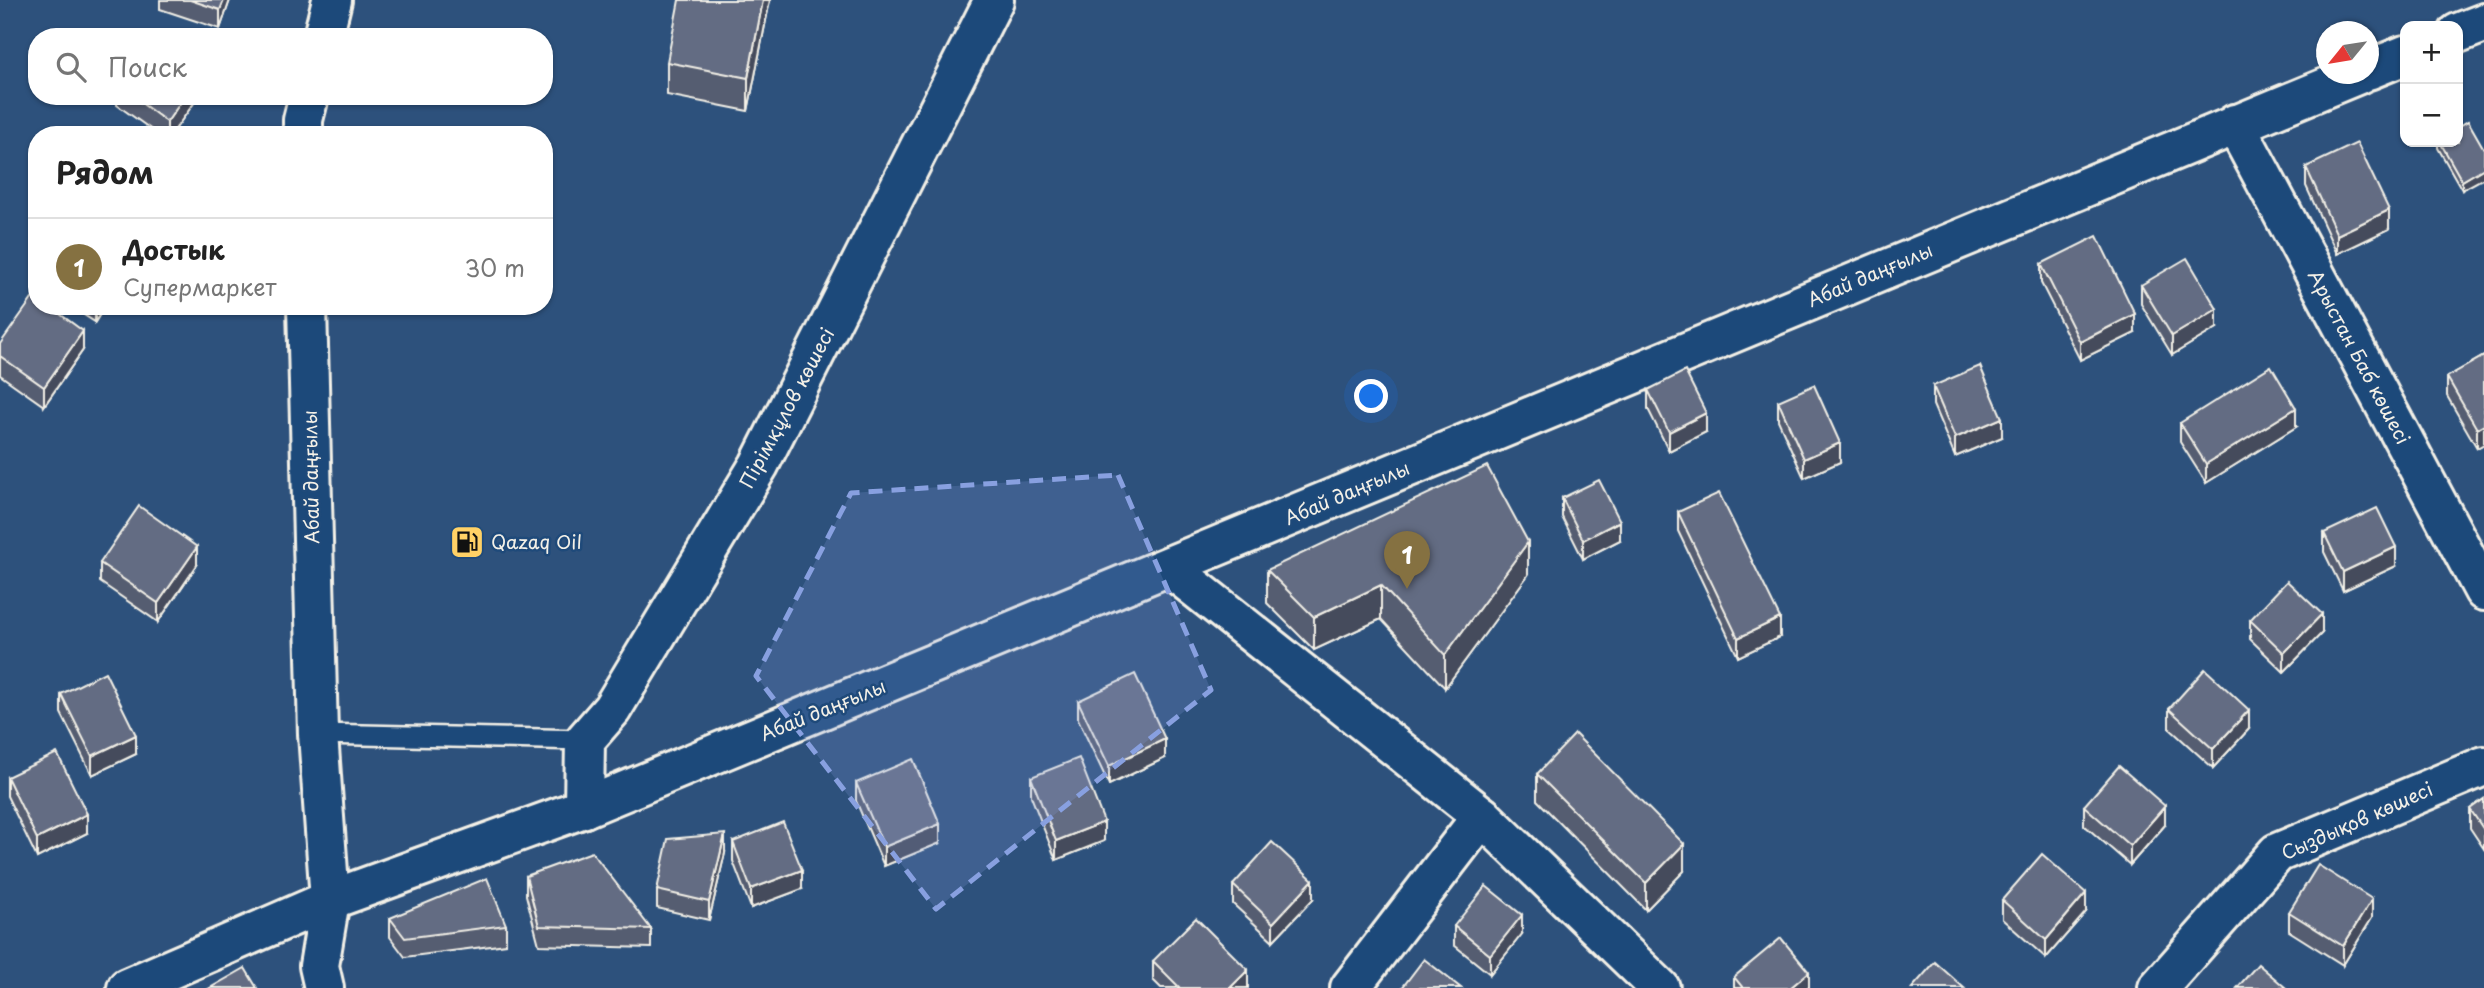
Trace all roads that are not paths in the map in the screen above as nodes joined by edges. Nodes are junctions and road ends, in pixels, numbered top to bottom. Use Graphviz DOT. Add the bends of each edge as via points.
graph roads {
  1 [pos="332,0"];
  2 [pos="994,0"];
  3 [pos="2484,23"];
  4 [pos="325,28"];
  5 [pos="2463,31"];
  6 [pos="2400,57"];
  7 [pos="2379,66"];
  8 [pos="2334,84"];
  9 [pos="307,105"];
  10 [pos="2235,124"];
  11 [pos="303,126"];
  12 [pos="307,315"];
  13 [pos="1168,567"];
  14 [pos="2484,590"];
  15 [pos="318,734"];
  16 [pos="585,740"];
  17 [pos="2484,766"];
  18 [pos="584,808"];
  19 [pos="1482,816"];
  20 [pos="330,900"];
  21 [pos="127,988"];
  22 [pos="324,988"];
  23 [pos="1350,988"];
  24 [pos="1660,988"];
  25 [pos="2158,988"];
  1 -- 4 [label="street"];
  2 -- 16 [label="street, Пірімқұлов көшесі" via="759,465 612,709"];
  3 -- 5 [label="street"];
  6 -- 7 [label="street"];
  8 -- 10 [label="street, Абай даңғылы"];
  9 -- 11 [label="street"];
  10 -- 13 [label="street, Абай даңғылы"];
  10 -- 14 [label="street, Арыстан Баб көшесі"];
  12 -- 15 [label="street, Абай даңғылы"];
  13 -- 18 [label="street, Абай даңғылы"];
  13 -- 19 [label="street"];
  15 -- 16 [label="lane"];
  15 -- 20 [label="street, Абай даңғылы"];
  16 -- 18 [label="street"];
  17 -- 25 [label="street, Сыздықов көшесі" via="2277,853"];
  18 -- 20 [label="street, Абай даңғылы"];
  19 -- 23 [label="street"];
  19 -- 24 [label="street"];
  20 -- 21 [label="street, Абай даңғылы"];
  20 -- 22 [label="street" via="319,966"];
}
